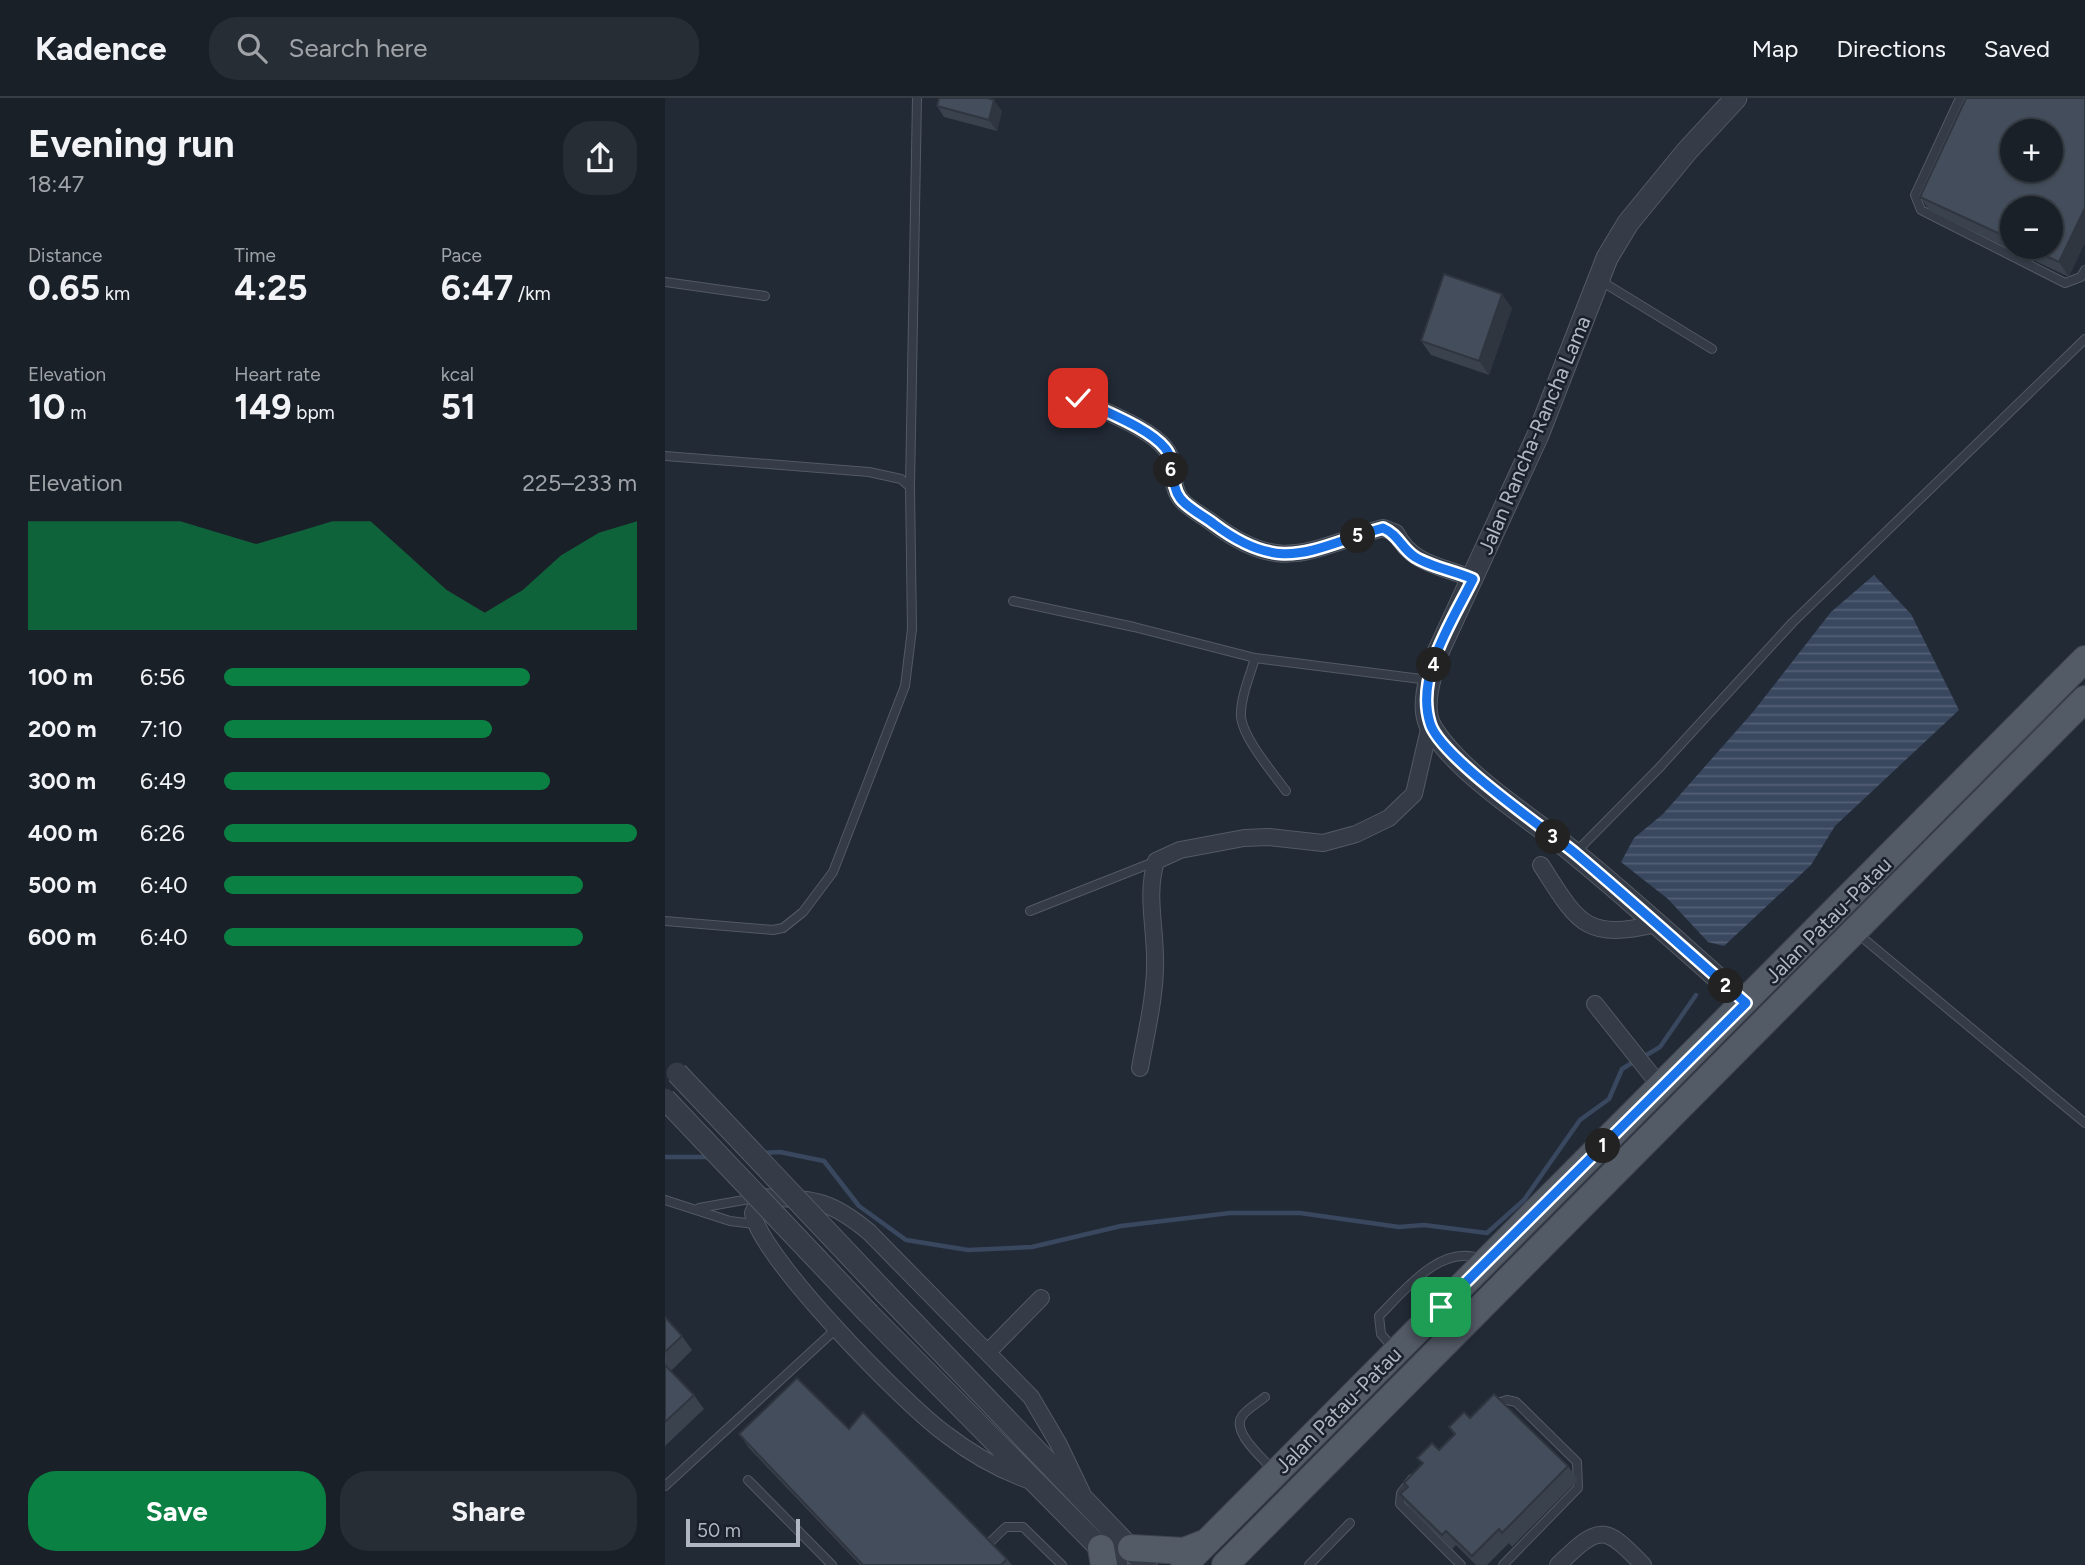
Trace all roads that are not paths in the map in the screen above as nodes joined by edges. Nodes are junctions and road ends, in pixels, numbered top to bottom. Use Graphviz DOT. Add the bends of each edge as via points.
graph roads {
  1 [pos="917,98"];
  2 [pos="1737,98"];
  3 [pos="1960,98"];
  4 [pos="2085,270"];
  5 [pos="1599,279"];
  6 [pos="665,282"];
  7 [pos="765,296"];
  8 [pos="2085,339"];
  9 [pos="1712,349"];
  10 [pos="1078,398"];
  11 [pos="665,456"];
  12 [pos="910,487"];
  13 [pos="1473,579"];
  14 [pos="1013,601"];
  15 [pos="1255,658"];
  16 [pos="2085,659"];
  17 [pos="1429,680"];
  18 [pos="2085,699"];
  19 [pos="1430,725"];
  20 [pos="1286,791"];
  21 [pos="1575,853"];
  22 [pos="1156,861"];
  23 [pos="1541,865"];
  24 [pos="1030,911"];
  25 [pos="665,921"];
  26 [pos="1656,925"];
  27 [pos="1855,933"];
  28 [pos="1746,1003"];
  29 [pos="1595,1004"];
  30 [pos="671,1068"];
  31 [pos="1140,1068"];
  32 [pos="1661,1087"];
  33 [pos="665,1099"];
  34 [pos="2085,1123"];
  35 [pos="761,1197"];
  36 [pos="665,1200"];
  37 [pos="696,1208"];
  38 [pos="754,1224"];
  39 [pos="1487,1262"];
  40 [pos="1041,1298"];
  41 [pos="836,1329"];
  42 [pos="988,1352"];
  43 [pos="1396,1352"];
  44 [pos="1265,1397"];
  45 [pos="1488,1410"];
  46 [pos="1276,1473"];
  47 [pos="1418,1473"];
  48 [pos="748,1480"];
  49 [pos="1039,1484"];
  50 [pos="665,1486"];
  51 [pos="1085,1498"];
  52 [pos="1350,1522"];
  53 [pos="1207,1542"];
  54 [pos="983,1555"];
  55 [pos="1120,1558"];
  56 [pos="832,1565"];
  57 [pos="1062,1565"];
  58 [pos="1184,1565"];
  59 [pos="1225,1565"];
  60 [pos="1309,1565"];
  61 [pos="1461,1565"];
  62 [pos="1503,1565"];
  63 [pos="1558,1565"];
  64 [pos="1643,1565"];
  1 -- 12 [label="lane"];
  2 -- 5 [label="street, Jalan Rancha-Rancha Lama" via="1628,223"];
  3 -- 4 [label="lane" via="1915,195 1921,210 2065,283 2081,277"];
  5 -- 9 [label="lane"];
  5 -- 13 [label="street, Jalan Rancha-Rancha Lama" via="1538,435"];
  6 -- 7 [label="lane"];
  8 -- 21 [label="lane" via="1793,622"];
  10 -- 13 [label="street" via="1155,438 1168,451 1171,482 1181,500 1245,545 1297,555 1383,528 1396,533 1404,549 1418,559"];
  11 -- 12 [label="lane" via="888,474"];
  12 -- 25 [label="lane" via="912,629 905,686 833,872 803,912 783,928"];
  13 -- 17 [label="street, Jalan Rancha-Rancha Lama"];
  14 -- 15 [label="lane"];
  15 -- 17 [label="lane"];
  15 -- 20 [label="lane" via="1241,720"];
  16 -- 28 [label="main road, Jalan Patau-Patau"];
  17 -- 19 [label="street, Jalan Rancha-Rancha Lama"];
  18 -- 27 [label="main road, Jalan Patau-Patau"];
  19 -- 21 [label="street" via="1453,755"];
  19 -- 22 [label="street" via="1414,794 1389,818 1323,843 1269,836 1244,838 1179,850"];
  21 -- 26 [label="street"];
  22 -- 24 [label="lane"];
  22 -- 31 [label="street" via="1150,881 1156,960"];
  23 -- 26 [label="street" via="1582,921 1600,931 1621,933"];
  26 -- 28 [label="street"];
  27 -- 34 [label="lane"];
  27 -- 59 [label="main road, Jalan Patau-Patau"];
  28 -- 32 [label="main road, Jalan Patau-Patau"];
  29 -- 32 [label="street"];
  30 -- 51 [label="street, bridge"];
  32 -- 39 [label="main road, Jalan Patau-Patau"];
  33 -- 49 [label="street, bridge"];
  35 -- 37 [label="lane"];
  35 -- 38 [label="street" via="753,1213"];
  35 -- 42 [label="street" via="815,1200 842,1210"];
  36 -- 37 [label="lane"];
  37 -- 38 [label="lane"];
  38 -- 41 [label="street"];
  39 -- 43 [label="main road, Jalan Patau-Patau"];
  39 -- 43 [label="lane" via="1469,1255 1453,1257 1432,1267 1400,1295 1379,1316 1378,1327"];
  40 -- 42 [label="street"];
  41 -- 49 [label="street" via="944,1433 1001,1471"];
  41 -- 50 [label="lane"];
  42 -- 51 [label="street" via="1031,1398"];
  43 -- 46 [label="main road, Jalan Patau-Patau"];
  44 -- 46 [label="lane" via="1242,1415 1240,1427"];
  45 -- 62 [label="lane" via="1498,1401 1516,1402 1577,1462 1579,1470 1578,1488"];
  46 -- 53 [label="main road, Jalan Patau-Patau"];
  47 -- 61 [label="lane" via="1401,1493 1400,1504"];
  48 -- 56 [label="lane"];
  49 -- 55 [label="street"];
  51 -- 55 [label="street"];
  52 -- 60 [label="lane"];
  53 -- 55 [label="main road" via="1184,1551"];
  53 -- 58 [label="main road, Jalan Patau-Patau"];
  54 -- 57 [label="lane" via="1002,1530 1014,1526 1031,1533"];
  63 -- 64 [label="street" via="1592,1536 1606,1534 1620,1539"];
}
